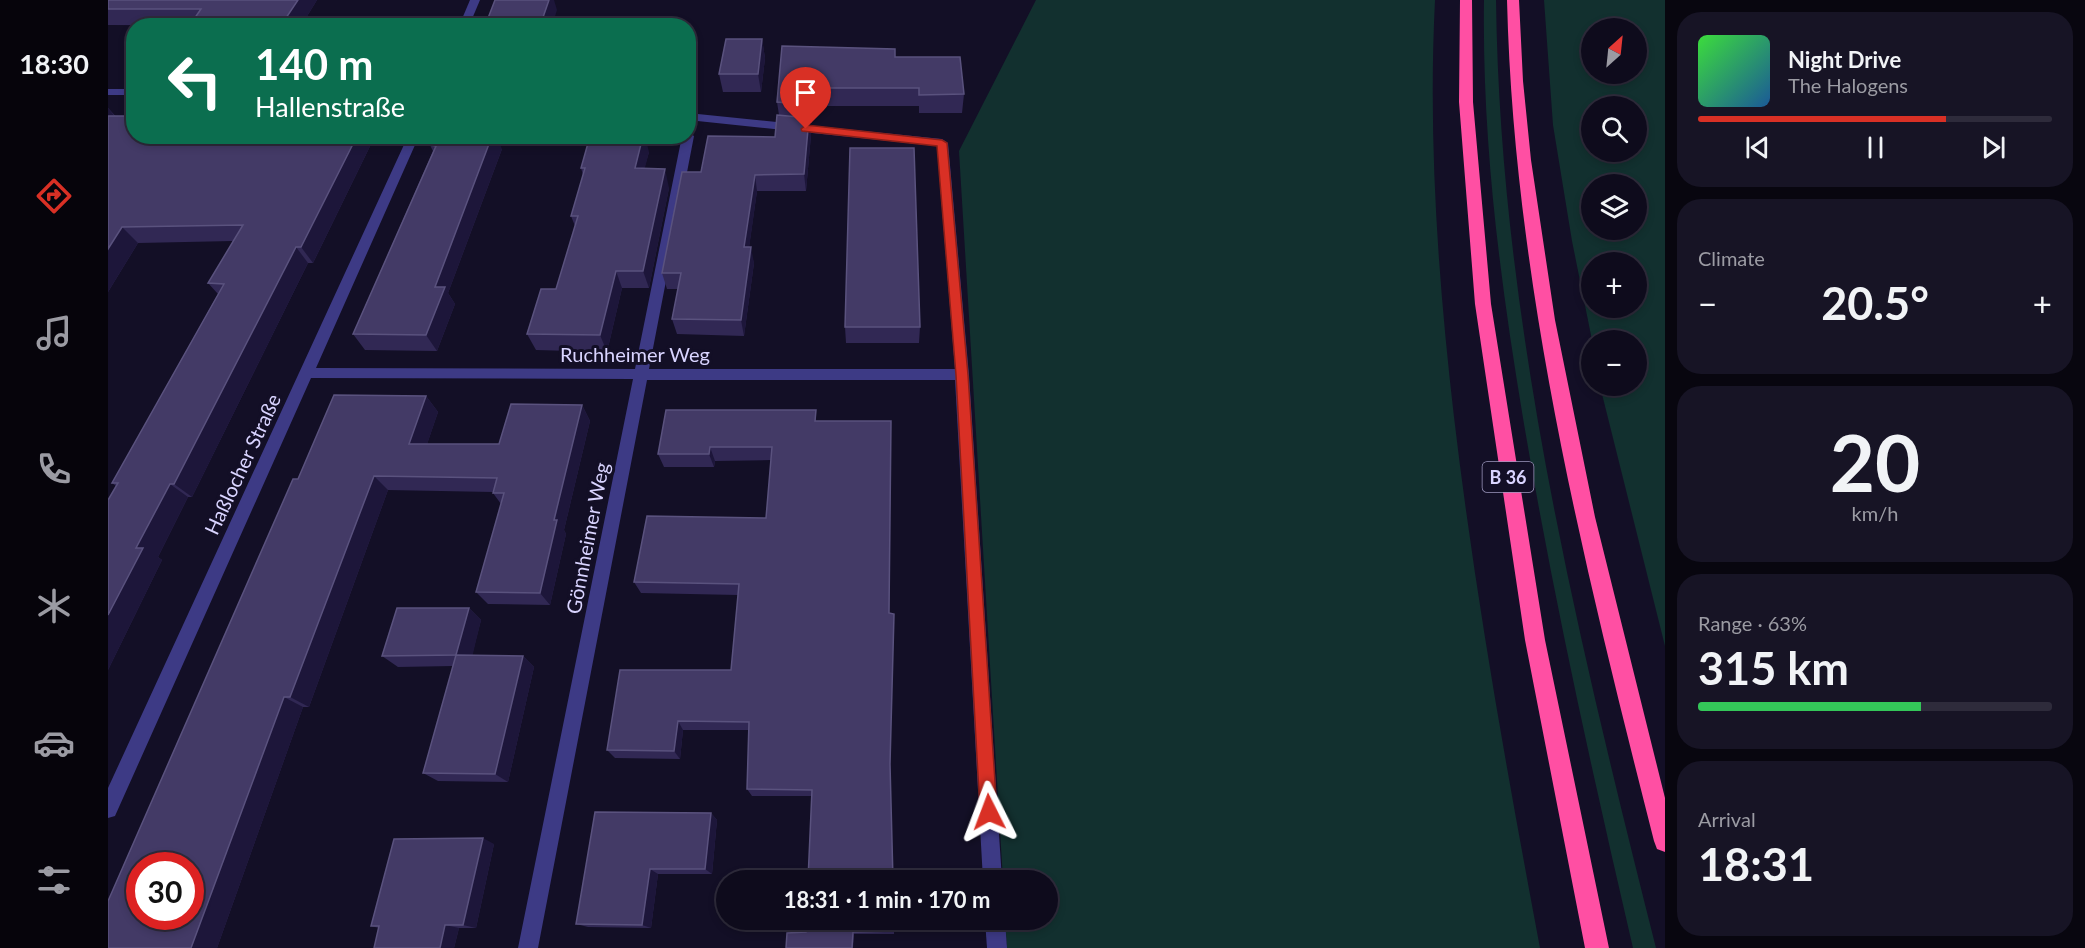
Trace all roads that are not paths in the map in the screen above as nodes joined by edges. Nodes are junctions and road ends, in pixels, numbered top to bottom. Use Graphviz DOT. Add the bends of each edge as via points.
graph roads {
  1 [pos="476,0"];
  2 [pos="1466,0"];
  3 [pos="1513,0"];
  4 [pos="468,18"];
  5 [pos="108,92"];
  6 [pos="126,92"];
  7 [pos="696,118"];
  8 [pos="410,144"];
  9 [pos="686,144"];
  10 [pos="307,373"];
  11 [pos="641,374"];
  12 [pos="962,375"];
  13 [pos="108,808"];
  14 [pos="1665,841"];
  15 [pos="992,870"];
  16 [pos="996,930"];
  17 [pos="528,948"];
  18 [pos="997,948"];
  19 [pos="1597,948"];
  1 -- 4 [label="street"];
  2 -- 19 [label="highway, B 36" via="1466,102 1483,304 1535,640"];
  3 -- 14 [label="highway" via="1524,165 1562,405 1611,633"];
  5 -- 6 [label="street"];
  7 -- 12 [label="street" via="942,143"];
  8 -- 10 [label="street, Haßlocher Straße"];
  9 -- 11 [label="street, Gönnheimer Weg"];
  10 -- 11 [label="street, Ruchheimer Weg"];
  10 -- 13 [label="street, Haßlocher Straße"];
  11 -- 12 [label="street, Ruchheimer Weg"];
  11 -- 17 [label="street, Gönnheimer Weg"];
  12 -- 15 [label="street"];
  16 -- 18 [label="street"];
}
